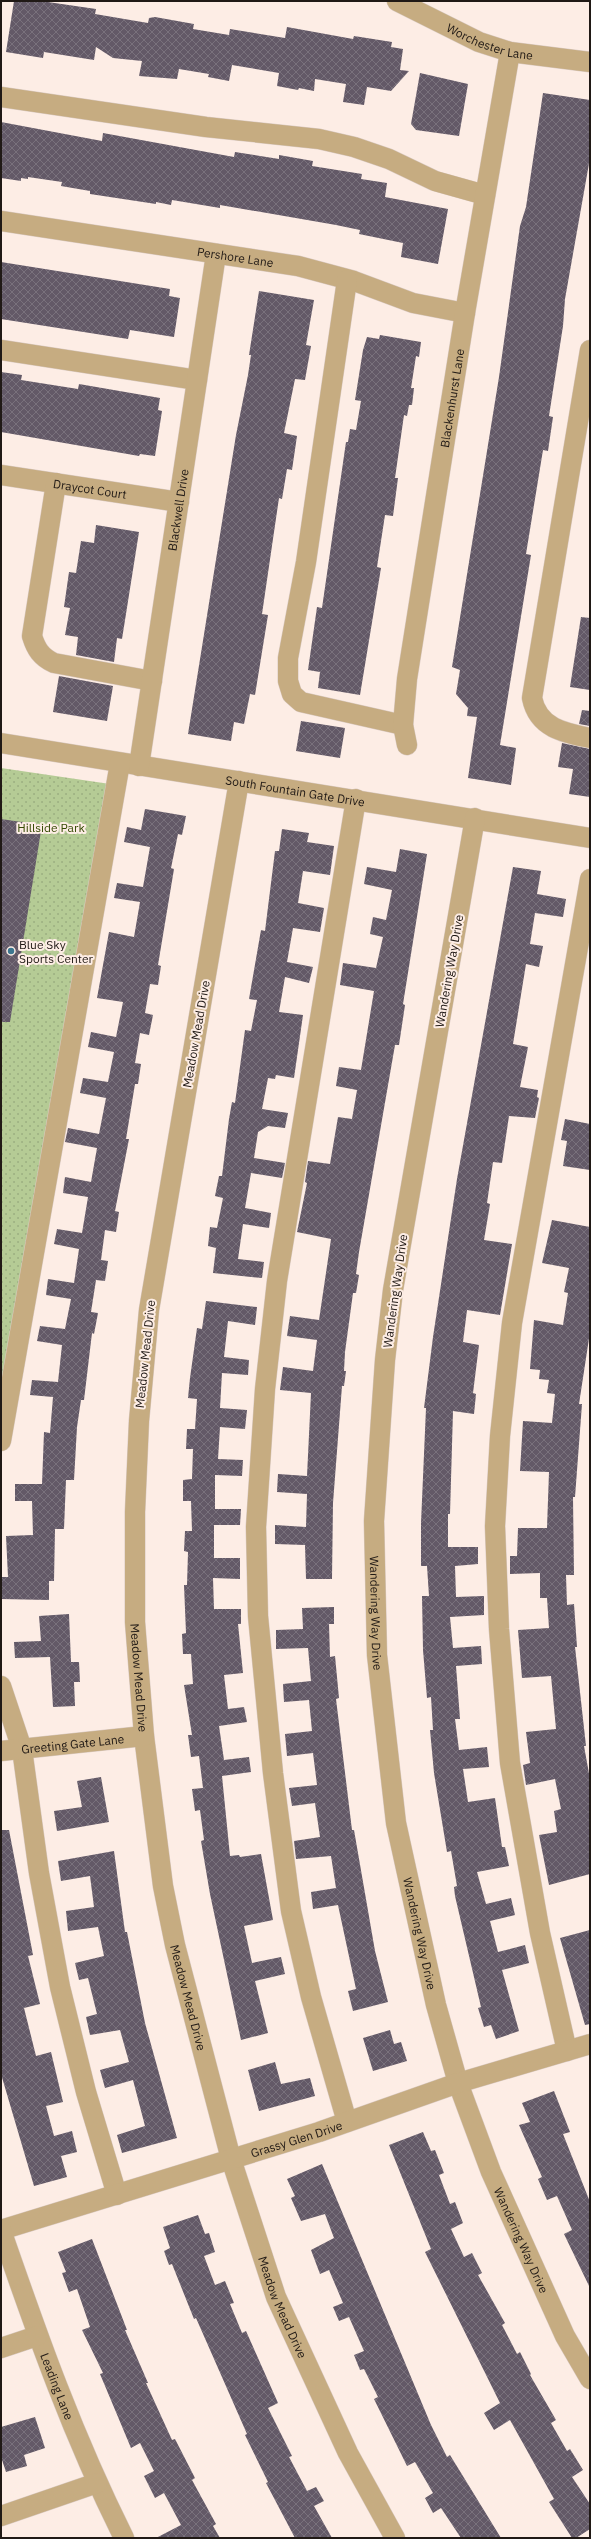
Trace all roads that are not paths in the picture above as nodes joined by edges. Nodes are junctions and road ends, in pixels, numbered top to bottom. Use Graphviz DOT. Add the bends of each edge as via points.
graph roads {
  1 [pos="397,1"];
  2 [pos="510,52"];
  3 [pos="590,62"];
  4 [pos="1,97"];
  5 [pos="485,195"];
  6 [pos="1,221"];
  7 [pos="216,254"];
  8 [pos="347,280"];
  9 [pos="465,313"];
  10 [pos="1,350"];
  11 [pos="590,350"];
  12 [pos="197,380"];
  13 [pos="1,475"];
  14 [pos="56,483"];
  15 [pos="179,502"];
  16 [pos="152,681"];
  17 [pos="404,725"];
  18 [pos="590,738"];
  19 [pos="1,743"];
  20 [pos="407,745"];
  21 [pos="130,764"];
  22 [pos="239,781"];
  23 [pos="356,800"];
  24 [pos="475,818"];
  25 [pos="590,838"];
  26 [pos="590,879"];
  27 [pos="1,1441"];
  28 [pos="1,1686"];
  29 [pos="144,1736"];
  30 [pos="22,1749"];
  31 [pos="1,1751"];
  32 [pos="590,2044"];
  33 [pos="567,2051"];
  34 [pos="458,2083"];
  35 [pos="347,2122"];
  36 [pos="231,2160"];
  37 [pos="117,2195"];
  38 [pos="1,2230"];
  39 [pos="37,2336"];
  40 [pos="1,2348"];
  41 [pos="590,2380"];
  42 [pos="97,2483"];
  43 [pos="1,2516"];
  44 [pos="124,2538"];
  45 [pos="395,2538"];
  1 -- 2 [label="street, Worchester Lane" via="479,42"];
  2 -- 3 [label="street, Worchester Lane"];
  2 -- 5 [label="street, Blackenhurst Lane"];
  4 -- 5 [label="street" via="206,127 326,141 375,154 435,181"];
  5 -- 9 [label="street, Blackenhurst Lane"];
  6 -- 7 [label="street, Pershore Lane"];
  7 -- 8 [label="street, Pershore Lane" via="298,266"];
  7 -- 12 [label="street, Blackwell Drive"];
  8 -- 9 [label="street, Pershore Lane" via="413,303"];
  8 -- 17 [label="street" via="306,562 288,658 288,681 292,694 301,702"];
  9 -- 17 [label="street, Blackenhurst Lane" via="407,679"];
  10 -- 12 [label="street"];
  11 -- 18 [label="street" via="532,698 534,712 545,722 562,733"];
  12 -- 15 [label="street, Blackwell Drive"];
  13 -- 14 [label="street, Draycot Court"];
  14 -- 15 [label="street, Draycot Court"];
  14 -- 16 [label="street" via="32,636 35,646 44,658 54,663"];
  15 -- 16 [label="street, Blackwell Drive"];
  16 -- 21 [label="street, Blackwell Drive"];
  17 -- 20 [label="street, Blackenhurst Lane"];
  19 -- 21 [label="street, South Fountain Gate Drive"];
  21 -- 22 [label="street, South Fountain Gate Drive"];
  21 -- 27 [label="street, Blackwell Drive"];
  22 -- 23 [label="street, South Fountain Gate Drive"];
  22 -- 29 [label="street, Meadow Mead Drive" via="149,1310 139,1422 135,1512 135,1622"];
  23 -- 24 [label="street, South Fountain Gate Drive"];
  23 -- 35 [label="street" via="277,1281 265,1389 256,1527 260,1632 273,1773 291,1911 310,1997"];
  24 -- 25 [label="street, South Fountain Gate Drive"];
  24 -- 34 [label="street, Wandering Way Drive" via="393,1290 385,1360 374,1521 377,1656 396,1823 436,2005"];
  26 -- 33 [label="street" via="512,1322 500,1436 495,1526 499,1629 510,1762 540,1933"];
  28 -- 30 [label="street"];
  29 -- 30 [label="street, Greeting Gate Lane"];
  29 -- 36 [label="street, Meadow Mead Drive" via="163,1886 174,1945"];
  30 -- 31 [label="street, Greeting Gate Lane"];
  30 -- 37 [label="street" via="39,1873 60,1987 86,2092"];
  32 -- 33 [label="street, Grassy Glen Drive"];
  33 -- 34 [label="street, Grassy Glen Drive"];
  34 -- 35 [label="street, Grassy Glen Drive"];
  34 -- 41 [label="street, Wandering Way Drive" via="491,2172 565,2336"];
  35 -- 36 [label="street, Grassy Glen Drive"];
  36 -- 37 [label="street, Grassy Glen Drive"];
  36 -- 45 [label="street, Meadow Mead Drive" via="276,2297 348,2453"];
  37 -- 38 [label="street, Grassy Glen Drive"];
  38 -- 39 [label="street, Leading Lane"];
  39 -- 40 [label="street"];
  39 -- 42 [label="street, Leading Lane" via="69,2420"];
  42 -- 43 [label="street"];
  42 -- 44 [label="street, Leading Lane"];
}
